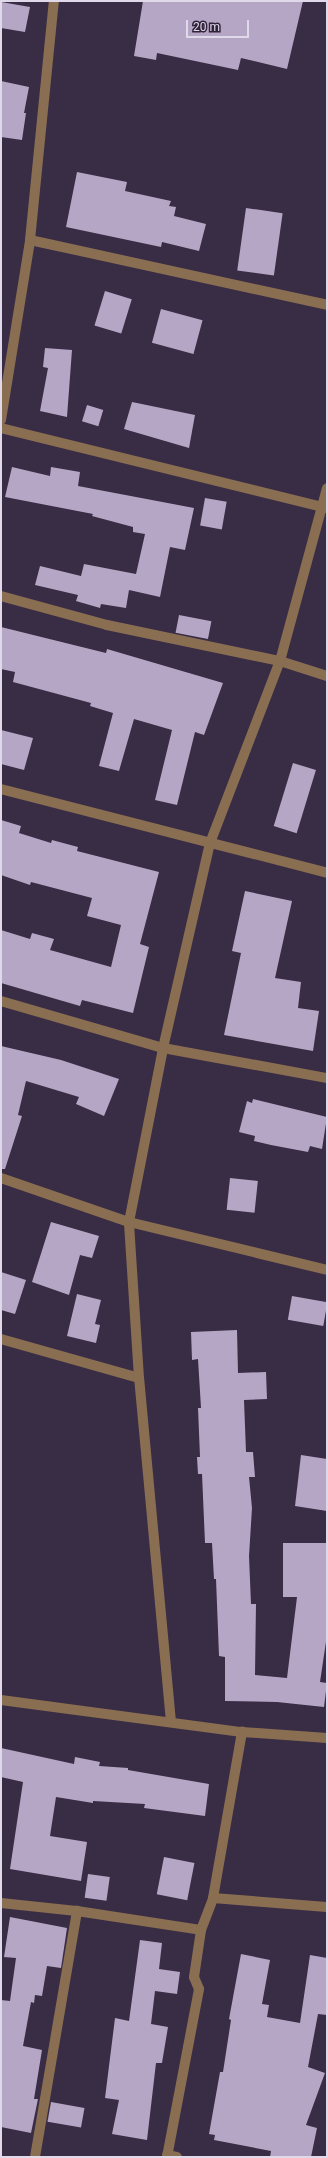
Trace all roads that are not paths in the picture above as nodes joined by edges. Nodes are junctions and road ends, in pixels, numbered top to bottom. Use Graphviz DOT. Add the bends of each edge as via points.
graph roads {
  1 [pos="54,1"];
  2 [pos="30,240"];
  3 [pos="327,305"];
  4 [pos="1,420"];
  5 [pos="1,428"];
  6 [pos="327,488"];
  7 [pos="325,508"];
  8 [pos="1,596"];
  9 [pos="280,661"];
  10 [pos="327,676"];
  11 [pos="1,789"];
  12 [pos="210,843"];
  13 [pos="327,873"];
  14 [pos="1,1001"];
  15 [pos="163,1048"];
  16 [pos="327,1078"];
  17 [pos="1,1178"];
  18 [pos="130,1222"];
  19 [pos="327,1270"];
  20 [pos="1,1339"];
  21 [pos="139,1378"];
  22 [pos="1,1700"];
  23 [pos="171,1722"];
  24 [pos="242,1732"];
  25 [pos="327,1738"];
  26 [pos="213,1898"];
  27 [pos="1,1903"];
  28 [pos="327,1907"];
  29 [pos="77,1911"];
  30 [pos="201,1930"];
  31 [pos="171,2156"];
  32 [pos="35,2157"];
  1 -- 2 [label="street"];
  2 -- 3 [label="street"];
  2 -- 4 [label="street"];
  5 -- 7 [label="street"];
  6 -- 7 [label="street"];
  7 -- 9 [label="street"];
  8 -- 9 [label="street" via="108,625"];
  9 -- 10 [label="street"];
  9 -- 12 [label="street"];
  11 -- 12 [label="street"];
  12 -- 13 [label="street"];
  12 -- 15 [label="street"];
  14 -- 15 [label="street"];
  15 -- 16 [label="street"];
  15 -- 18 [label="street"];
  17 -- 18 [label="street"];
  18 -- 19 [label="street"];
  18 -- 21 [label="street"];
  20 -- 21 [label="street"];
  21 -- 23 [label="street"];
  22 -- 23 [label="street"];
  23 -- 24 [label="street"];
  24 -- 25 [label="street"];
  24 -- 26 [label="street"];
  26 -- 28 [label="street"];
  26 -- 30 [label="street"];
  27 -- 29 [label="street"];
  29 -- 30 [label="street"];
  29 -- 32 [label="street"];
  30 -- 31 [label="street" via="194,1977 199,1989"];
}
